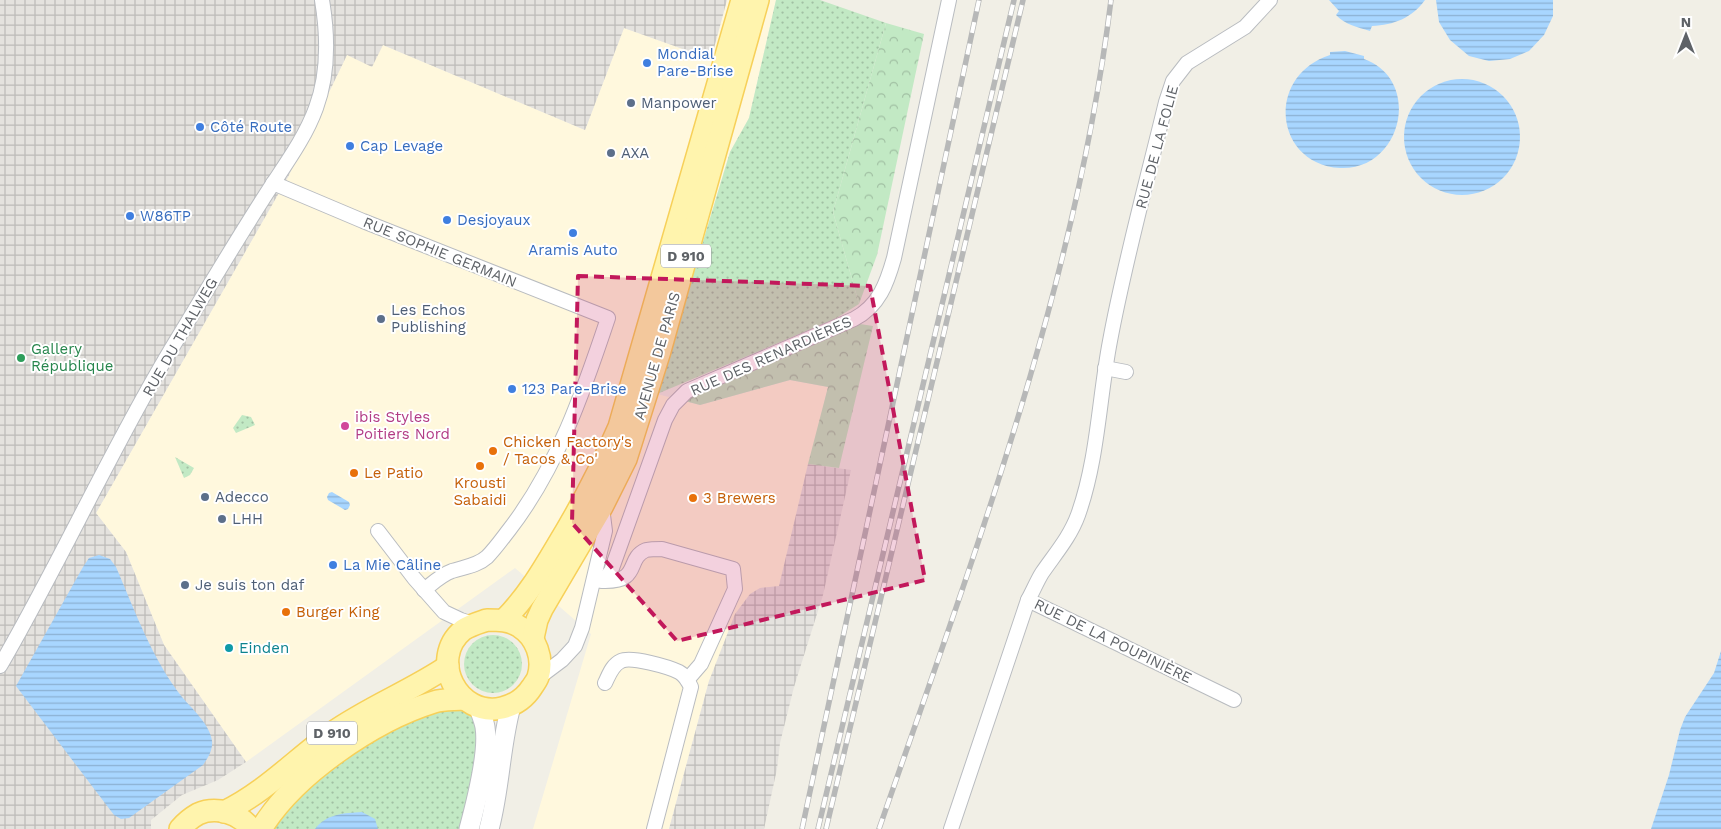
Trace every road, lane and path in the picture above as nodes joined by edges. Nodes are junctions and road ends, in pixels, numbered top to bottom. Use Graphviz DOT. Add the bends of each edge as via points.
graph roads {
  1 [pos="322,0"];
  2 [pos="742,0"];
  3 [pos="758,0"];
  4 [pos="949,0"];
  5 [pos="1270,0"];
  6 [pos="273,183"];
  7 [pos="1111,336"];
  8 [pos="1105,368"];
  9 [pos="1126,372"];
  10 [pos="602,507"];
  11 [pos="378,531"];
  12 [pos="598,580"];
  13 [pos="424,590"];
  14 [pos="1028,600"];
  15 [pos="444,612"];
  16 [pos="504,620"];
  17 [pos="473,624"];
  18 [pos="533,638"];
  19 [pos="453,644"];
  20 [pos="2,660"];
  21 [pos="448,666"];
  22 [pos="538,678"];
  23 [pos="688,680"];
  24 [pos="605,683"];
  25 [pos="1234,700"];
  26 [pos="472,704"];
  27 [pos="511,706"];
  28 [pos="224,812"];
  29 [pos="180,829"];
  30 [pos="251,829"];
  31 [pos="261,829"];
  32 [pos="469,829"];
  33 [pos="489,829"];
  34 [pos="654,829"];
  35 [pos="951,829"];
  1 -- 6 [label="street, RUE DU THALWEG" via="327,50 316,108"];
  2 -- 16 [label="main road, AVENUE DE PARIS / D 910" via="619,427 583,503 530,592"];
  3 -- 10 [label="main road, AVENUE DE PARIS / D 910" via="644,406 626,459"];
  4 -- 12 [label="street, RUE DES RENARDIÈRES" via="894,258 878,298 862,315 687,391 673,405 653,450 615,564 608,576"];
  5 -- 7 [label="street, RUE DE LA FOLIE" via="1246,26 1187,63 1173,81"];
  6 -- 13 [label="street, RUE SOPHIE GERMAIN" via="608,318 578,405 527,506 486,557 440,577"];
  6 -- 20 [label="street, RUE DU THALWEG" via="156,374"];
  7 -- 8 [label="street, RUE DE LA POUPINIÈRE"];
  8 -- 9 [label="street"];
  8 -- 14 [label="street, RUE DE LA POUPINIÈRE" via="1090,472 1077,516"];
  10 -- 12 [label="street, RUE DES RENARDIÈRES" via="605,531"];
  10 -- 18 [label="main road, AVENUE DE PARIS / D 910" via="542,609"];
  11 -- 13 [label="street"];
  12 -- 22 [label="street, RUE DES RENARDIÈRES" via="575,646"];
  12 -- 23 [label="street" via="623,579 646,550 662,550 733,569 735,589 701,664"];
  13 -- 15 [label="street"];
  14 -- 25 [label="street, RUE DE LA POUPINIÈRE"];
  14 -- 35 [label="street"];
  15 -- 17 [label="street"];
  15 -- 19 [label="street"];
  16 -- 17 [label="main road"];
  16 -- 18 [label="main road" via="520,626"];
  17 -- 19 [label="main road" via="462,631"];
  18 -- 22 [label="main road" via="539,658"];
  19 -- 21 [label="main road"];
  21 -- 26 [label="main road" via="452,684"];
  21 -- 28 [label="main road, D 910" via="348,722 244,802"];
  22 -- 27 [label="main road" via="527,695"];
  23 -- 24 [label="street" via="680,672 626,659 611,670"];
  23 -- 34 [label="street" via="691,687"];
  26 -- 27 [label="main road" via="495,710"];
  26 -- 31 [label="main road, D 910" via="436,701 400,715 352,742 307,776"];
  26 -- 32 [label="main road" via="485,728 476,805"];
  27 -- 33 [label="main road"];
  28 -- 29 [label="main road" via="198,814"];
  28 -- 30 [label="main road" via="238,816"];
}
